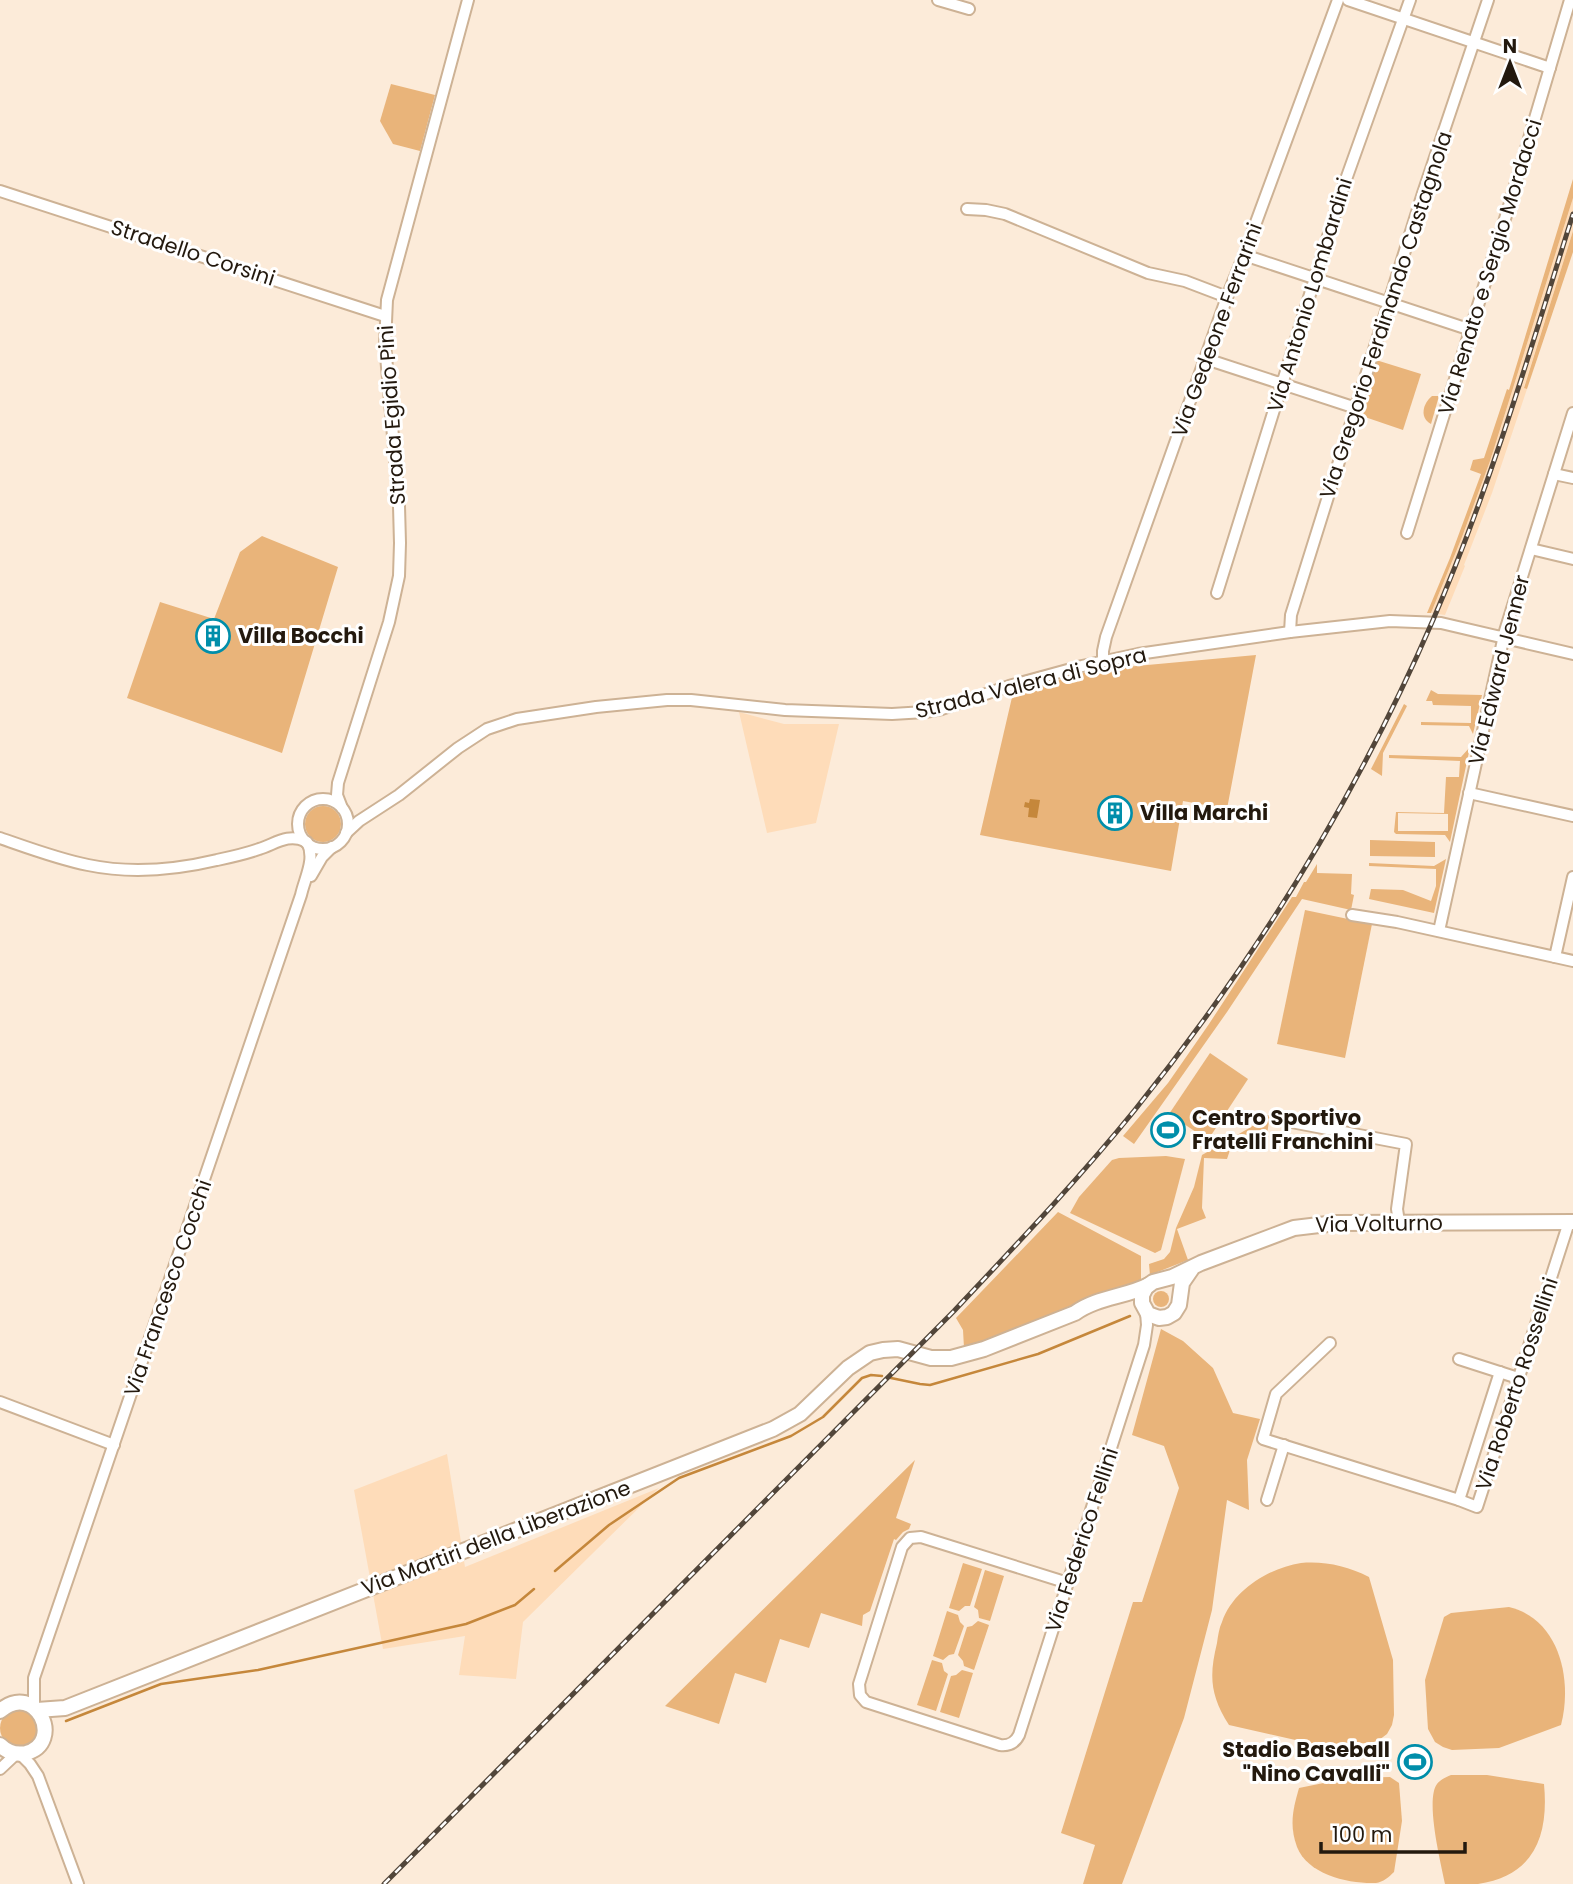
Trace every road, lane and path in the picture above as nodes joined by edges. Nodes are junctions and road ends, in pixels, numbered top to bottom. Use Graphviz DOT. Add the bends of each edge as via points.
graph roads {
  1 [pos="468,0"];
  2 [pos="938,0"];
  3 [pos="1338,0"];
  4 [pos="1348,0"];
  5 [pos="1410,0"];
  6 [pos="1488,0"];
  7 [pos="1570,0"];
  8 [pos="969,9"];
  9 [pos="1403,19"];
  10 [pos="1474,43"];
  11 [pos="1550,68"];
  12 [pos="0,191"];
  13 [pos="967,209"];
  14 [pos="1244,255"];
  15 [pos="1315,278"];
  16 [pos="1227,297"];
  17 [pos="1389,302"];
  18 [pos="385,316"];
  19 [pos="1471,330"];
  20 [pos="1206,359"];
  21 [pos="1282,384"];
  22 [pos="1356,408"];
  23 [pos="1573,413"];
  24 [pos="1554,474"];
  25 [pos="1573,478"];
  26 [pos="1408,533"];
  27 [pos="1531,549"];
  28 [pos="1573,559"];
  29 [pos="1217,593"];
  30 [pos="1290,632"];
  31 [pos="1503,638"];
  32 [pos="1573,654"];
  33 [pos="1103,661"];
  34 [pos="348,750"];
  35 [pos="1469,793"];
  36 [pos="312,802"];
  37 [pos="342,808"];
  38 [pos="374,810"];
  39 [pos="301,814"];
  40 [pos="1573,816"];
  41 [pos="346,833"];
  42 [pos="0,838"];
  43 [pos="306,841"];
  44 [pos="277,842"];
  45 [pos="336,845"];
  46 [pos="1573,877"];
  47 [pos="300,897"];
  48 [pos="1352,915"];
  49 [pos="1440,931"];
  50 [pos="1555,957"];
  51 [pos="1573,961"];
  52 [pos="1286,1121"];
  53 [pos="1399,1222"];
  54 [pos="1571,1222"];
  55 [pos="1193,1267"];
  56 [pos="1153,1283"];
  57 [pos="1179,1296"];
  58 [pos="1146,1311"];
  59 [pos="1075,1313"];
  60 [pos="1167,1317"];
  61 [pos="1330,1343"];
  62 [pos="1144,1345"];
  63 [pos="912,1352"];
  64 [pos="1459,1359"];
  65 [pos="1500,1372"];
  66 [pos="1518,1378"];
  67 [pos="0,1402"];
  68 [pos="114,1445"];
  69 [pos="1284,1445"];
  70 [pos="1267,1500"];
  71 [pos="1459,1500"];
  72 [pos="1068,1583"];
  73 [pos="34,1678"];
  74 [pos="65,1708"];
  75 [pos="3,1709"];
  76 [pos="36,1709"];
  77 [pos="43,1738"];
  78 [pos="0,1746"];
  79 [pos="18,1754"];
  80 [pos="0,1767"];
  81 [pos="38,1776"];
  82 [pos="78,1884"];
  1 -- 18 [label="street, Strada Egidio Pini" via="393,271"];
  2 -- 8 [label="street"];
  3 -- 14 [label="street, Via Gedeone Ferrarini"];
  4 -- 9 [label="street"];
  5 -- 9 [label="street, Via Antonio Lombardini"];
  6 -- 10 [label="street, Via Gregorio Ferdinando Castagnola"];
  7 -- 11 [label="street, Via Renato e Sergio Mordacci"];
  9 -- 10 [label="street"];
  9 -- 15 [label="street, Via Antonio Lombardini"];
  10 -- 11 [label="street"];
  10 -- 17 [label="street, Via Gregorio Ferdinando Castagnola"];
  11 -- 19 [label="street, Via Renato e Sergio Mordacci"];
  12 -- 18 [label="street, Stradello Corsini"];
  13 -- 16 [label="street" via="1005,214 1148,273"];
  14 -- 15 [label="street"];
  14 -- 16 [label="street, Via Gedeone Ferrarini"];
  15 -- 17 [label="street"];
  15 -- 21 [label="street, Via Antonio Lombardini"];
  16 -- 20 [label="street, Via Gedeone Ferrarini"];
  17 -- 19 [label="street"];
  17 -- 22 [label="street, Via Gregorio Ferdinando Castagnola"];
  18 -- 34 [label="street, Strada Egidio Pini" via="400,528 399,576"];
  19 -- 26 [label="street, Via Renato e Sergio Mordacci"];
  20 -- 21 [label="street"];
  20 -- 33 [label="street, Via Gedeone Ferrarini" via="1105,640"];
  21 -- 22 [label="street"];
  21 -- 29 [label="street, Via Antonio Lombardini"];
  22 -- 30 [label="street, Via Gregorio Ferdinando Castagnola" via="1291,615"];
  23 -- 24 [label="street, Via Edward Jenner"];
  24 -- 25 [label="street"];
  24 -- 27 [label="street, Via Edward Jenner"];
  27 -- 28 [label="street"];
  27 -- 31 [label="street, Via Edward Jenner"];
  30 -- 31 [label="street, Strada Valera di Sopra" via="1410,620"];
  30 -- 33 [label="street, Strada Valera di Sopra"];
  31 -- 32 [label="street, Strada Valera di Sopra"];
  31 -- 35 [label="street, Via Edward Jenner"];
  33 -- 38 [label="street, Strada Valera di Sopra" via="925,712 785,710 667,700 517,719 480,733"];
  34 -- 36 [label="street, Strada Egidio Pini" via="328,788"];
  34 -- 37 [label="street, Strada Egidio Pini" via="337,786"];
  35 -- 40 [label="street"];
  35 -- 49 [label="street, Via Edward Jenner"];
  36 -- 37 [label="street" via="328,800"];
  36 -- 39 [label="street"];
  37 -- 38 [label="street" via="356,813"];
  37 -- 41 [label="street" via="348,822"];
  38 -- 41 [label="street, Strada Valera di Sopra"];
  39 -- 43 [label="street" via="299,830"];
  39 -- 44 [label="street"];
  41 -- 45 [label="street, Strada Valera di Sopra"];
  42 -- 44 [label="street" via="77,863 146,870 213,861"];
  43 -- 44 [label="street"];
  43 -- 45 [label="street" via="319,848"];
  43 -- 47 [label="street, Via Francesco Cocchi" via="311,859"];
  45 -- 47 [label="street, Via Francesco Cocchi" via="322,857"];
  46 -- 50 [label="street"];
  47 -- 68 [label="street, Via Francesco Cocchi"];
  48 -- 49 [label="street"];
  49 -- 50 [label="street"];
  50 -- 51 [label="street"];
  52 -- 53 [label="street" via="1406,1144 1396,1209"];
  53 -- 54 [label="street, Via Volturno"];
  53 -- 55 [label="street, Via Volturno" via="1294,1228"];
  54 -- 66 [label="street, Via Roberto Rossellini"];
  55 -- 56 [label="street, Via Volturno"];
  55 -- 57 [label="street"];
  56 -- 57 [label="street" via="1166,1281"];
  56 -- 58 [label="street" via="1144,1291"];
  56 -- 59 [label="street, Via Volturno"];
  57 -- 60 [label="street" via="1177,1309"];
  58 -- 59 [label="street, Via Volturno" via="1123,1300"];
  58 -- 60 [label="street, Via Volturno" via="1155,1318"];
  58 -- 62 [label="street, Via Federico Fellini"];
  59 -- 63 [label="street, Via Volturno" via="951,1358"];
  60 -- 62 [label="street, Via Federico Fellini"];
  61 -- 69 [label="street" via="1276,1394 1263,1439"];
  62 -- 72 [label="street, Via Federico Fellini"];
  63 -- 74 [label="street, Via Martiri della Liberazione" via="888,1349 865,1356 794,1418 773,1429"];
  64 -- 65 [label="street"];
  65 -- 66 [label="street"];
  65 -- 71 [label="street"];
  66 -- 71 [label="street, Via Roberto Rossellini" via="1477,1507"];
  67 -- 68 [label="street"];
  68 -- 73 [label="street, Via Francesco Cocchi"];
  69 -- 70 [label="street"];
  69 -- 71 [label="street"];
  72 -- 72 [label="street, Via Federico Fellini" via="1014,1742 1005,1746 866,1702 859,1693 903,1545 912,1537"];
  73 -- 75 [label="street, Via Francesco Cocchi"];
  73 -- 76 [label="street, Via Francesco Cocchi"];
  74 -- 76 [label="street, Via Martiri della Liberazione"];
  74 -- 77 [label="street, Via Martiri della Liberazione" via="50,1721"];
  75 -- 76 [label="street, Via Martiri della Liberazione" via="18,1703"];
  76 -- 77 [label="street" via="44,1721"];
  77 -- 79 [label="street, Via Martiri della Liberazione" via="32,1750"];
  77 -- 81 [label="street" via="37,1756"];
  78 -- 79 [label="street"];
  78 -- 80 [label="street"];
  79 -- 80 [label="street"];
  79 -- 81 [label="street"];
  81 -- 82 [label="street"];
}
